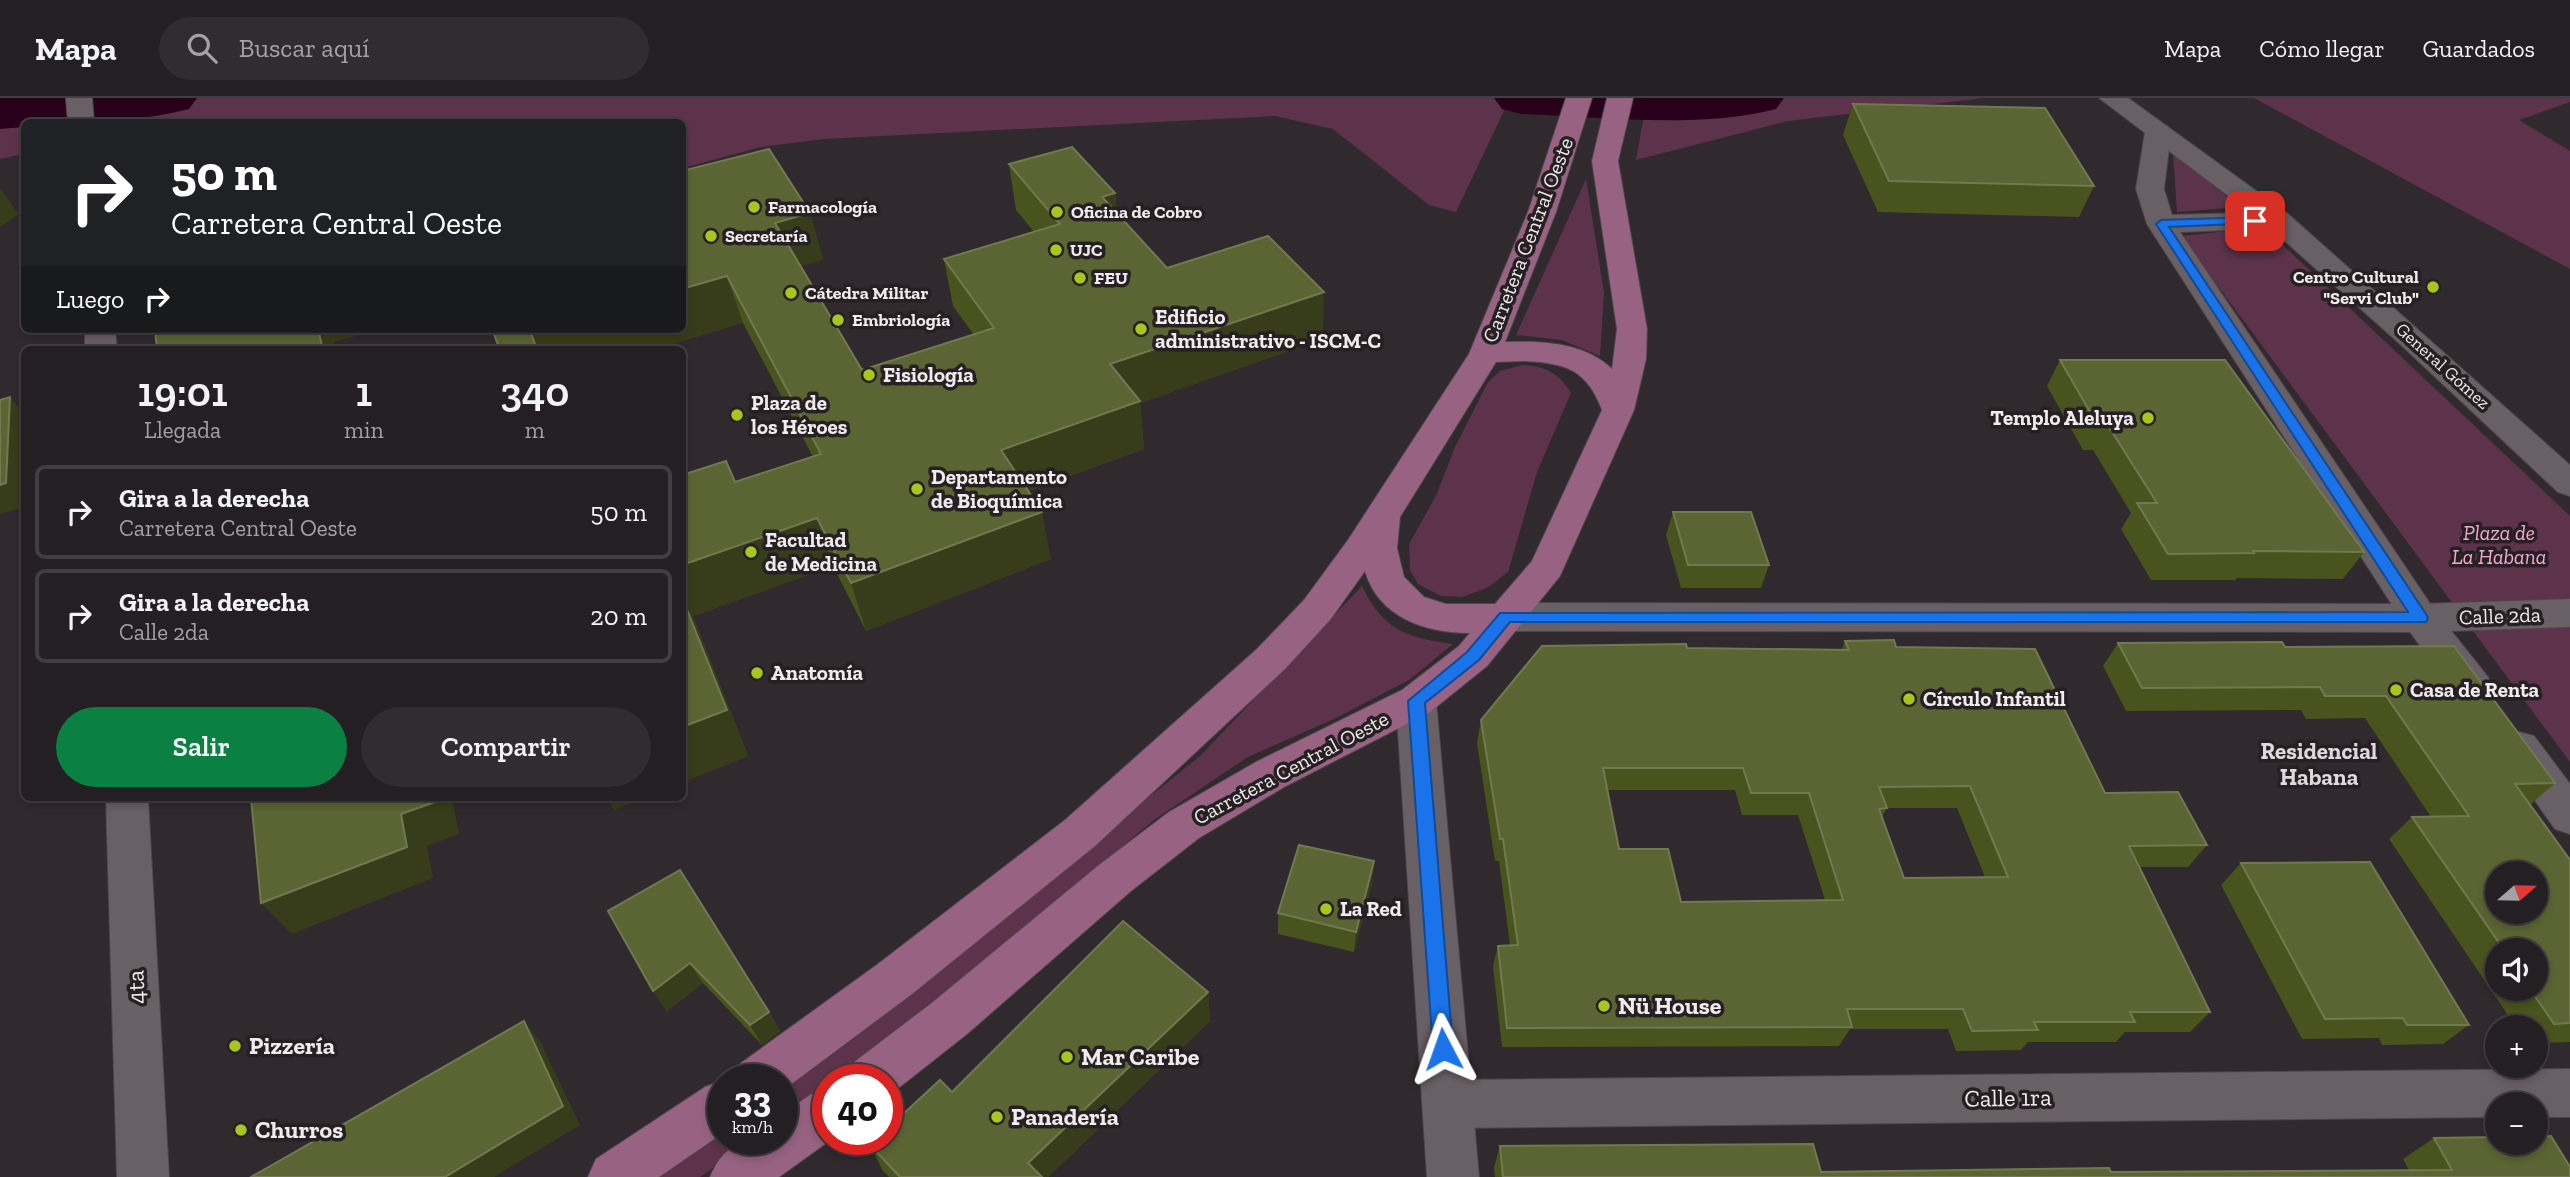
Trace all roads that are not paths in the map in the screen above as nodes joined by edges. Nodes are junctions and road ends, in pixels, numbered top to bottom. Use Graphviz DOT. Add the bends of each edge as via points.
graph roads {
  1 [pos="79,98"];
  2 [pos="1579,98"];
  3 [pos="1620,98"];
  4 [pos="2112,98"];
  5 [pos="80,119"];
  6 [pos="2158,132"];
  7 [pos="2278,219"];
  8 [pos="2161,224"];
  9 [pos="1485,354"];
  10 [pos="1618,410"];
  11 [pos="2570,484"];
  12 [pos="1382,515"];
  13 [pos="2570,613"];
  14 [pos="1505,617"];
  15 [pos="2420,618"];
  16 [pos="1416,701"];
  17 [pos="127,801"];
  18 [pos="2570,816"];
  19 [pos="780,1064"];
  20 [pos="891,1064"];
  21 [pos="2570,1093"];
  22 [pos="1447,1104"];
  23 [pos="707,1115"];
  24 [pos="812,1123"];
  25 [pos="143,1177"];
  26 [pos="614,1177"];
  27 [pos="736,1177"];
  28 [pos="1453,1177"];
  1 -- 5 [label="street"];
  2 -- 9 [label="main road, Carretera Central Oeste" via="1562,157"];
  3 -- 10 [label="main road, Carretera Central Oeste" via="1605,161 1633,329"];
  4 -- 6 [label="street, General Gómez"];
  6 -- 7 [label="street, General Gómez"];
  6 -- 8 [label="street" via="2150,189"];
  7 -- 8 [label="street"];
  7 -- 11 [label="street, General Gómez"];
  8 -- 15 [label="street"];
  9 -- 10 [label="main road" via="1518,349 1575,359 1599,373 1614,390"];
  9 -- 12 [label="main road, Carretera Central Oeste"];
  10 -- 14 [label="main road, Carretera Central Oeste" via="1547,567"];
  12 -- 14 [label="main road" via="1380,556 1396,597 1447,619"];
  12 -- 19 [label="main road, Carretera Central Oeste" via="1317,610 1271,659 1080,833"];
  13 -- 15 [label="street, Calle 2da"];
  14 -- 15 [label="street, Calle 2da"];
  14 -- 16 [label="main road, Carretera Central Oeste" via="1473,656"];
  15 -- 18 [label="street"];
  16 -- 20 [label="main road, Carretera Central Oeste" via="1270,774 1184,825"];
  16 -- 22 [label="street"];
  17 -- 25 [label="street, 4ta"];
  21 -- 22 [label="street, Calle 1ra"];
  22 -- 28 [label="street"];
  23 -- 26 [label="main road"];
  24 -- 27 [label="main road"];
}
